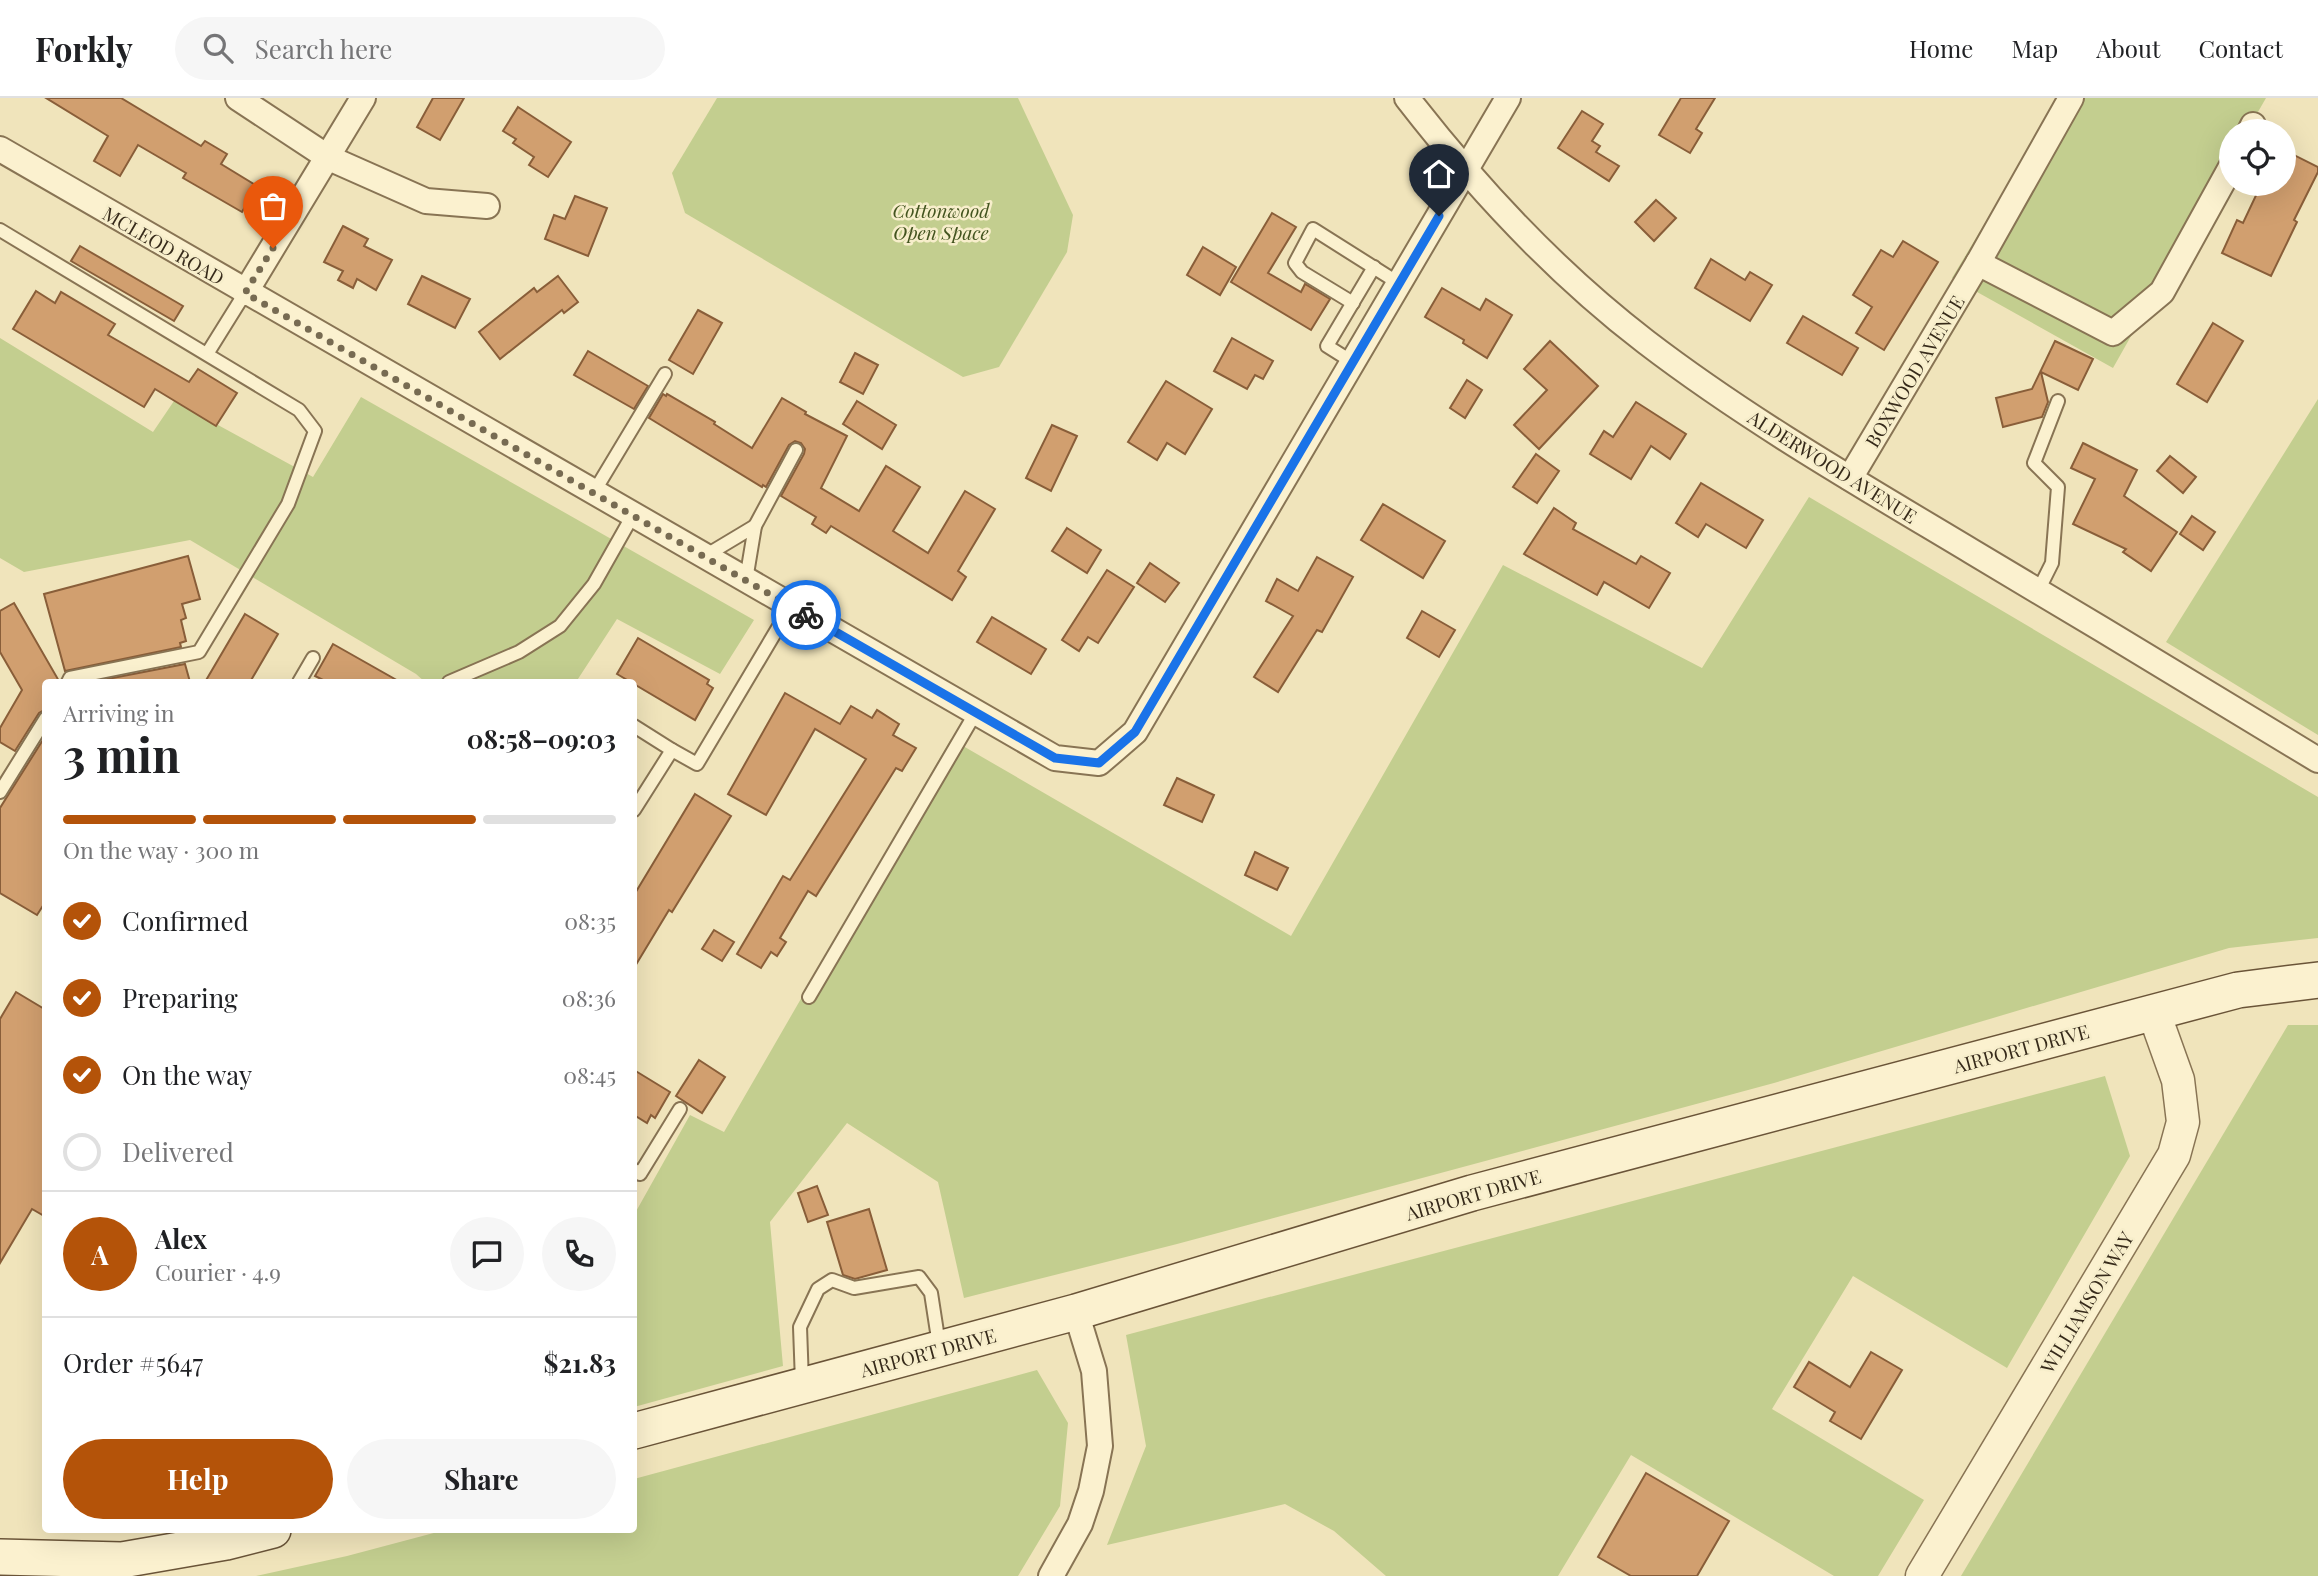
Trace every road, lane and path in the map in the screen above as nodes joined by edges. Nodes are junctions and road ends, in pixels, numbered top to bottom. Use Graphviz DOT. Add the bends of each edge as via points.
graph roads {
  1 [pos="238,98"];
  2 [pos="363,98"];
  3 [pos="1407,98"];
  4 [pos="1508,98"];
  5 [pos="2070,98"];
  6 [pos="0,149"];
  7 [pos="329,158"];
  8 [pos="1465,171"];
  9 [pos="2219,189"];
  10 [pos="487,206"];
  11 [pos="0,230"];
  12 [pos="1978,263"];
  13 [pos="1374,267"];
  14 [pos="1401,284"];
  15 [pos="245,293"];
  16 [pos="1353,303"];
  17 [pos="207,354"];
  18 [pos="1354,363"];
  19 [pos="665,374"];
  20 [pos="2058,401"];
  21 [pos="796,450"];
  22 [pos="1850,478"];
  23 [pos="594,492"];
  24 [pos="633,515"];
  25 [pos="755,526"];
  26 [pos="705,556"];
  27 [pos="746,580"];
  28 [pos="2038,591"];
  29 [pos="791,606"];
  30 [pos="313,658"];
  31 [pos="70,679"];
  32 [pos="301,679"];
  33 [pos="456,679"];
  34 [pos="976,712"];
  35 [pos="42,724"];
  36 [pos="637,728"];
  37 [pos="672,750"];
  38 [pos="2318,760"];
  39 [pos="1,787"];
  40 [pos="637,805"];
  41 [pos="2318,980"];
  42 [pos="809,997"];
  43 [pos="2154,1013"];
  44 [pos="680,1109"];
  45 [pos="637,1172"];
  46 [pos="1076,1312"];
  47 [pos="940,1349"];
  48 [pos="802,1386"];
  49 [pos="637,1431"];
  50 [pos="261,1533"];
  51 [pos="0,1558"];
  52 [pos="123,1568"];
  53 [pos="1051,1576"];
  54 [pos="1922,1576"];
  1 -- 7 [label="street"];
  2 -- 7 [label="street"];
  3 -- 8 [label="street, ALDERWOOD AVENUE"];
  4 -- 8 [label="street"];
  5 -- 12 [label="street, BOXWOOD AVENUE"];
  6 -- 15 [label="street, MCLEOD ROAD"];
  7 -- 10 [label="street" via="426,201"];
  7 -- 15 [label="street"];
  8 -- 14 [label="street"];
  8 -- 22 [label="street, ALDERWOOD AVENUE" via="1537,246 1645,341"];
  9 -- 12 [label="street" via="2162,292 2113,332"];
  11 -- 17 [label="lane"];
  12 -- 22 [label="street, BOXWOOD AVENUE"];
  13 -- 14 [label="lane"];
  13 -- 16 [label="lane"];
  13 -- 16 [label="lane" via="1313,229 1296,263 1302,272"];
  14 -- 18 [label="street"];
  15 -- 17 [label="lane"];
  15 -- 23 [label="street, MCLEOD ROAD"];
  16 -- 18 [label="lane" via="1327,346"];
  17 -- 31 [label="lane" via="299,410 315,431 288,504 199,652"];
  18 -- 34 [label="street, MCLEOD ROAD" via="1135,732 1099,763 1055,758"];
  19 -- 23 [label="lane"];
  20 -- 28 [label="lane" via="2035,463 2058,487 2052,562"];
  21 -- 25 [label="lane"];
  22 -- 28 [label="street, ALDERWOOD AVENUE"];
  23 -- 24 [label="street, MCLEOD ROAD"];
  24 -- 26 [label="street, MCLEOD ROAD"];
  24 -- 33 [label="lane" via="594,584 560,626 519,652"];
  25 -- 26 [label="lane"];
  25 -- 27 [label="lane"];
  26 -- 27 [label="street, MCLEOD ROAD"];
  27 -- 29 [label="street, MCLEOD ROAD"];
  28 -- 38 [label="street, ALDERWOOD AVENUE"];
  29 -- 34 [label="street, MCLEOD ROAD"];
  29 -- 37 [label="lane" via="697,764"];
  30 -- 32 [label="lane"];
  34 -- 42 [label="lane"];
  35 -- 39 [label="lane"];
  36 -- 37 [label="lane"];
  37 -- 40 [label="lane"];
  41 -- 43 [label="main road, AIRPORT DRIVE" via="2238,990"];
  43 -- 46 [label="main road, AIRPORT DRIVE" via="1472,1193"];
  43 -- 54 [label="street, WILLIAMSON WAY" via="2178,1080 2183,1122 2174,1155"];
  44 -- 45 [label="lane" via="640,1174"];
  46 -- 47 [label="main road, AIRPORT DRIVE"];
  46 -- 53 [label="street" via="1094,1371 1100,1446 1080,1524"];
  47 -- 48 [label="main road, AIRPORT DRIVE"];
  47 -- 48 [label="lane" via="931,1293 919,1276 854,1288 832,1280 818,1290 800,1327"];
  48 -- 49 [label="main road, AIRPORT DRIVE"];
  50 -- 52 [label="main road"];
  51 -- 52 [label="main road"];
}
